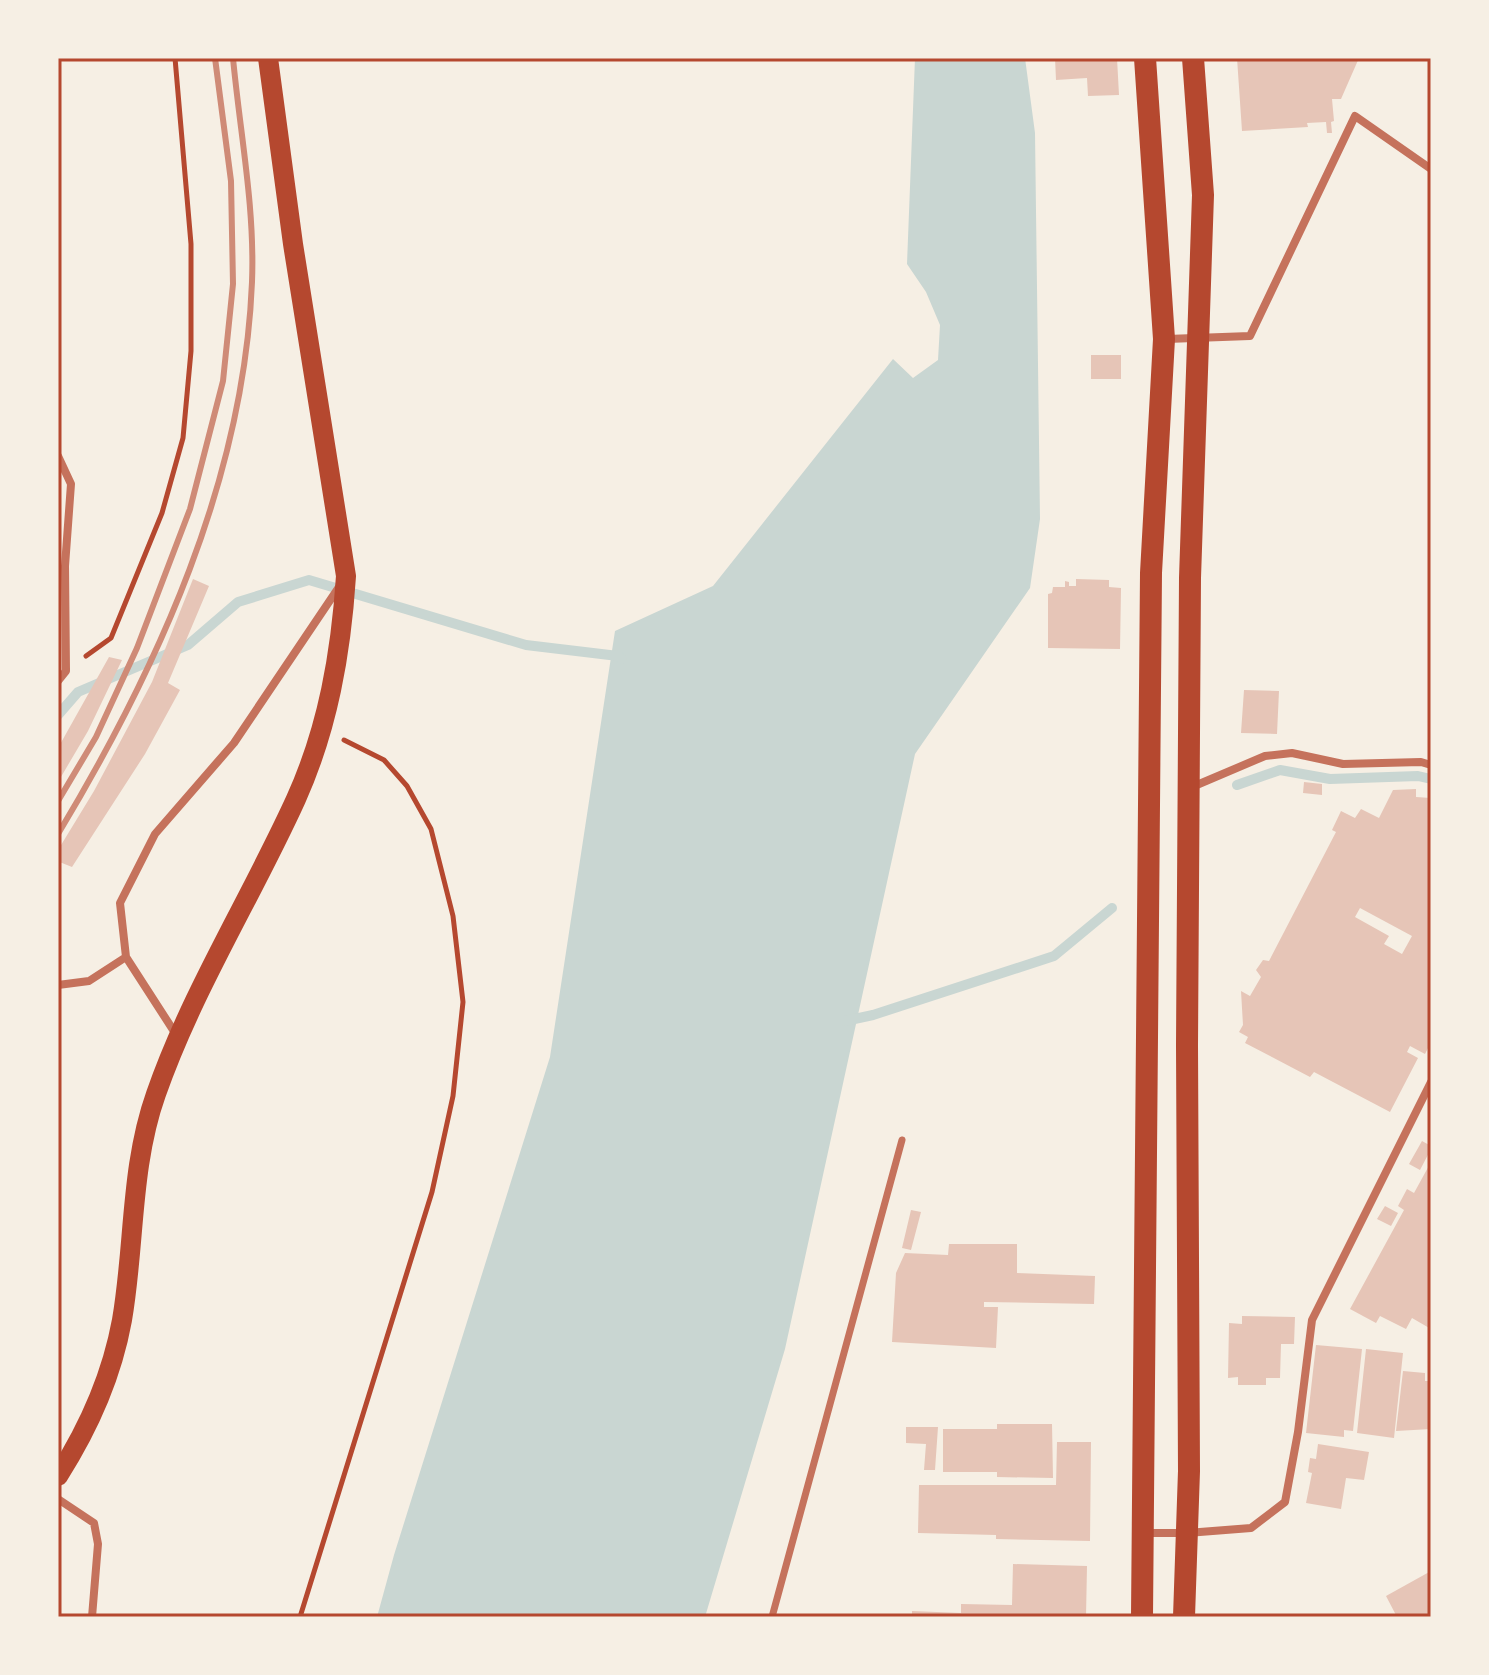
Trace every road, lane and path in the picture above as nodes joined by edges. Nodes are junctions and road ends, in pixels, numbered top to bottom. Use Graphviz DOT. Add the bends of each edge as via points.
graph roads {
  1 [pos="175,58"];
  2 [pos="268,58"];
  3 [pos="1145,58"];
  4 [pos="1193,58"];
  5 [pos="1431,169"];
  6 [pos="1198,337"];
  7 [pos="1164,339"];
  8 [pos="58,456"];
  9 [pos="61,565"];
  10 [pos="346,576"];
  11 [pos="66,671"];
  12 [pos="58,681"];
  13 [pos="321,730"];
  14 [pos="1431,765"];
  15 [pos="1189,789"];
  16 [pos="126,957"];
  17 [pos="58,985"];
  18 [pos="177,1037"];
  19 [pos="1431,1082"];
  20 [pos="902,1140"];
  21 [pos="58,1476"];
  22 [pos="58,1499"];
  23 [pos="1141,1533"];
  24 [pos="1187,1533"];
  25 [pos="92,1617"];
  26 [pos="300,1617"];
  27 [pos="772,1617"];
  28 [pos="1142,1617"];
  29 [pos="1184,1617"];
  1 -- 11 [label="path" via="191,244 191,351 183,438 162,513 111,638"];
  2 -- 10 [label="main road"];
  3 -- 7 [label="highway"];
  4 -- 6 [label="highway" via="1203,195"];
  5 -- 6 [label="street" via="1355,116 1250,336"];
  6 -- 7 [label="street"];
  6 -- 15 [label="highway"];
  7 -- 23 [label="highway" via="1151,573"];
  8 -- 9 [label="street" via="71,484"];
  9 -- 11 [label="street"];
  10 -- 13 [label="main road" via="343,631"];
  10 -- 16 [label="street" via="234,743 155,834 120,903"];
  11 -- 12 [label="street"];
  13 -- 18 [label="main road" via="296,798"];
  13 -- 26 [label="path" via="384,760 407,786 431,829 453,916 463,1002 453,1096 432,1192"];
  14 -- 15 [label="street" via="1343,764 1278,754"];
  15 -- 24 [label="highway"];
  16 -- 17 [label="street" via="89,981"];
  16 -- 18 [label="street"];
  18 -- 21 [label="main road" via="140,1151 122,1320 109,1372"];
  19 -- 24 [label="street" via="1312,1320 1285,1502 1251,1528"];
  20 -- 27 [label="street"];
  22 -- 25 [label="street" via="94,1523 98,1544"];
  23 -- 24 [label="street"];
  23 -- 28 [label="highway"];
  24 -- 29 [label="highway"];
}
